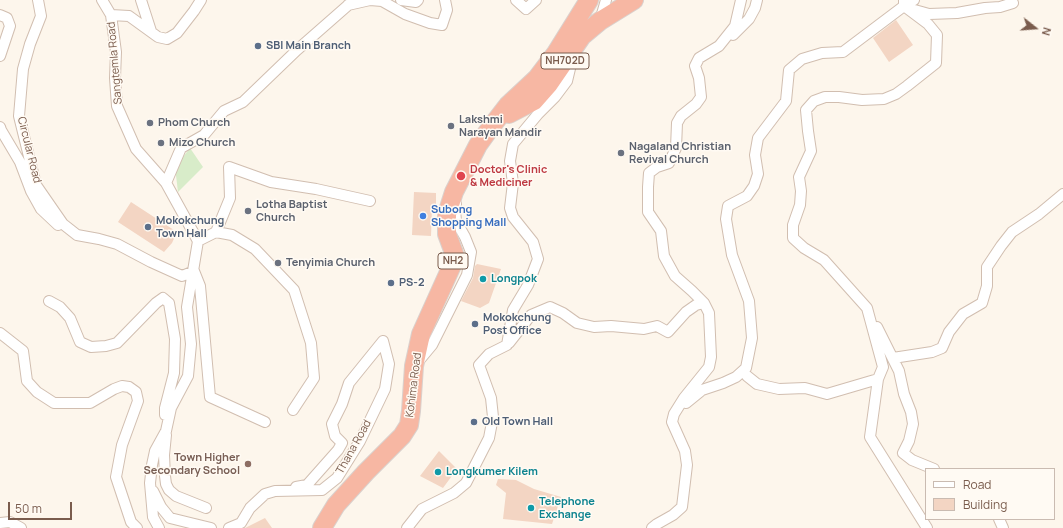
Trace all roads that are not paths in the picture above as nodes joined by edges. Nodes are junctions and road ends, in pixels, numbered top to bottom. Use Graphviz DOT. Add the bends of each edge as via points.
graph roads {
  1 [pos="38,0"];
  2 [pos="102,0"];
  3 [pos="141,0"];
  4 [pos="201,0"];
  5 [pos="401,0"];
  6 [pos="418,0"];
  7 [pos="445,0"];
  8 [pos="516,0"];
  9 [pos="536,0"];
  10 [pos="589,0"];
  11 [pos="606,0"];
  12 [pos="634,0"];
  13 [pos="742,0"];
  14 [pos="757,0"];
  15 [pos="914,0"];
  16 [pos="351,3"];
  17 [pos="904,3"];
  18 [pos="1013,3"];
  19 [pos="0,15"];
  20 [pos="111,16"];
  21 [pos="600,22"];
  22 [pos="151,32"];
  23 [pos="582,36"];
  24 [pos="719,46"];
  25 [pos="0,56"];
  26 [pos="496,121"];
  27 [pos="0,127"];
  28 [pos="166,183"];
  29 [pos="1063,194"];
  30 [pos="370,201"];
  31 [pos="216,232"];
  32 [pos="77,235"];
  33 [pos="198,241"];
  34 [pos="194,271"];
  35 [pos="49,301"];
  36 [pos="704,303"];
  37 [pos="866,308"];
  38 [pos="0,333"];
  39 [pos="507,345"];
  40 [pos="893,358"];
  41 [pos="743,371"];
  42 [pos="878,379"];
  43 [pos="292,410"];
  44 [pos="265,422"];
  45 [pos="672,422"];
  46 [pos="166,431"];
  47 [pos="932,468"];
  48 [pos="150,483"];
  49 [pos="274,491"];
  50 [pos="206,508"];
  51 [pos="0,522"];
  52 [pos="21,528"];
  53 [pos="137,528"];
  54 [pos="159,528"];
  55 [pos="210,528"];
  56 [pos="229,528"];
  57 [pos="322,528"];
  58 [pos="407,528"];
  59 [pos="652,528"];
  60 [pos="927,528"];
  1 -- 32 [label="street, Circular Road" via="41,16 23,69 19,116 36,185 63,224"];
  2 -- 20 [label="street"];
  3 -- 22 [label="street"];
  4 -- 22 [label="street, Sangtemla Road" via="177,33 167,39"];
  5 -- 6 [label="street"];
  7 -- 16 [label="street" via="447,10 442,25 405,14 382,0"];
  8 -- 9 [label="street" via="526,9"];
  10 -- 26 [label="highway, Kohima Road / NH2" via="537,78 508,105"];
  11 -- 21 [label="street"];
  12 -- 21 [label="highway, NH702D"];
  13 -- 24 [label="street" via="735,26"];
  14 -- 24 [label="street" via="749,19"];
  15 -- 17 [label="street"];
  16 -- 28 [label="street" via="243,102 224,111 204,135 181,148"];
  17 -- 18 [label="street" via="929,14 957,13"];
  17 -- 37 [label="street" via="937,35 936,63 896,94 884,99 825,97 814,101 806,110 811,151 799,177 800,205 793,225 793,238 824,260"];
  17 -- 41 [label="street" via="843,52 822,53 802,59 789,70 786,101 758,138 755,155 758,174 754,186 747,196 728,206 726,219 732,255 749,302 752,338 746,368"];
  19 -- 25 [label="street" via="6,18 10,26"];
  20 -- 22 [label="street, Sangtemla Road" via="129,16"];
  20 -- 28 [label="street, Sangtemla Road" via="116,52 117,106 136,149"];
  21 -- 23 [label="highway, NH702D"];
  23 -- 26 [label="highway, NH702D" via="534,101"];
  23 -- 39 [label="street" via="571,61 567,81 513,144 510,161 513,183 510,208 513,217 533,242 538,259 528,285 513,310"];
  24 -- 36 [label="street" via="699,58 695,66 701,96 696,104 681,116 677,123 676,148 669,162 649,173 648,187 648,212 662,231 664,256 674,276"];
  26 -- 57 [label="highway, Kohima Road / NH2" via="478,146 454,192 447,214 448,234 454,253 453,263 421,334 414,366 409,425 402,436 336,506"];
  27 -- 32 [label="street" via="20,162 41,209 66,233"];
  28 -- 33 [label="street, Sangtemla Road"];
  29 -- 40 [label="street" via="1012,232 1001,246 987,267 987,286 982,304 963,314 949,332 942,348"];
  30 -- 31 [label="street" via="271,182 229,167 230,198"];
  31 -- 33 [label="street"];
  31 -- 43 [label="street" via="232,235 255,249 294,290 311,343 314,378"];
  32 -- 34 [label="street, Circular Road" via="117,244 182,276"];
  33 -- 34 [label="street"];
  34 -- 44 [label="street" via="200,286 210,397"];
  34 -- 46 [label="street" via="187,307 191,344 188,376 171,408"];
  35 -- 46 [label="street" via="60,307 70,318 80,342 91,347 117,343 163,298 169,303 175,339 174,373 165,408"];
  36 -- 39 [label="street" via="686,312 668,332 657,326 644,329 594,327 577,323 550,307 531,315"];
  36 -- 45 [label="street" via="709,313 709,367 684,398"];
  37 -- 40 [label="street"];
  37 -- 42 [label="street" via="883,367"];
  38 -- 53 [label="street" via="23,351 28,381 37,392 54,403 90,403 122,386 136,392 138,401 122,444 116,477 130,522"];
  39 -- 58 [label="street" via="490,354 480,365 491,398 494,417 489,438 466,483 454,493 422,509"];
  40 -- 47 [label="street" via="900,371 913,424 903,453 912,460"];
  41 -- 42 [label="street" via="757,384 779,389 804,388 827,394"];
  41 -- 45 [label="street" via="736,377 702,390 686,403"];
  42 -- 60 [label="street" via="870,437"];
  45 -- 59 [label="street" via="685,451 687,464 682,507 673,516"];
  46 -- 48 [label="street" via="155,451"];
  46 -- 50 [label="street" via="165,476 169,490 176,496"];
  48 -- 54 [label="street" via="153,517"];
  48 -- 55 [label="street" via="161,507 170,518"];
  49 -- 49 [label="street, Thana Road" via="322,490 337,478 360,441 385,389 389,364 383,340 349,383 332,424 334,436 342,443 338,450 307,485"];
  49 -- 56 [label="street" via="265,494 250,508 241,523"];
  51 -- 52 [label="street" via="10,522"];
}
